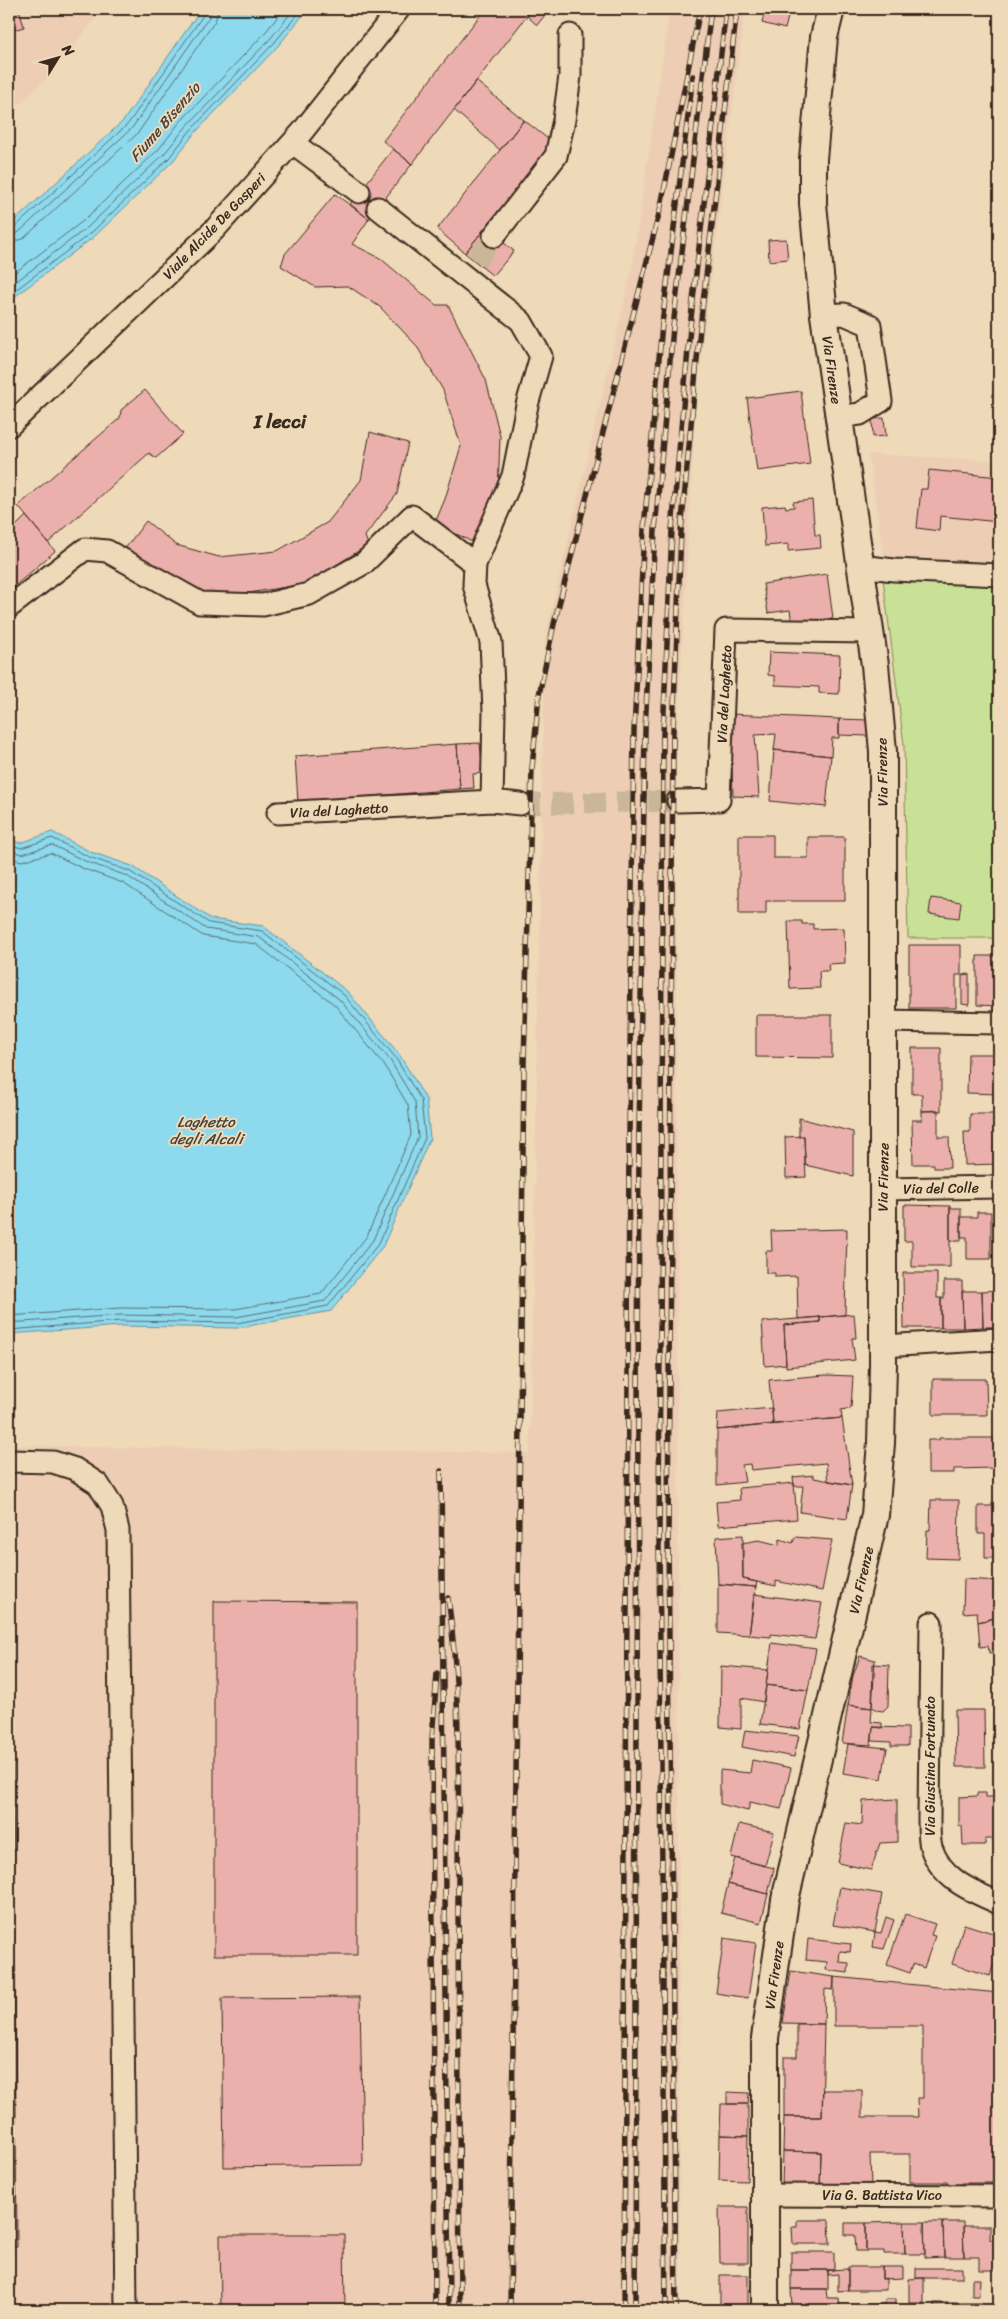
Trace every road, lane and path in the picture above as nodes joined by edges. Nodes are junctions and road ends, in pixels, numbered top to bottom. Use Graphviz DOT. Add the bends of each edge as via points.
graph roads {
  1 [pos="399,9"];
  2 [pos="822,9"];
  3 [pos="830,9"];
  4 [pos="570,35"];
  5 [pos="824,37"];
  6 [pos="293,143"];
  7 [pos="359,192"];
  8 [pos="378,208"];
  9 [pos="494,236"];
  10 [pos="824,315"];
  11 [pos="838,417"];
  12 [pos="9,426"];
  13 [pos="476,564"];
  14 [pos="860,566"];
  15 [pos="999,574"];
  16 [pos="9,607"];
  17 [pos="871,632"];
  18 [pos="492,801"];
  19 [pos="678,802"];
  20 [pos="520,804"];
  21 [pos="278,813"];
  22 [pos="883,1020"];
  23 [pos="999,1023"];
  24 [pos="999,1187"];
  25 [pos="882,1189"];
  26 [pos="999,1339"];
  27 [pos="883,1346"];
  28 [pos="9,1461"];
  29 [pos="931,1623"];
  30 [pos="999,1902"];
  31 [pos="766,2195"];
  32 [pos="999,2196"];
  33 [pos="126,2310"];
  34 [pos="765,2310"];
  1 -- 6 [label="street, Viale Alcide De Gasperi"];
  2 -- 5 [label="main road"];
  3 -- 5 [label="main road"];
  4 -- 9 [label="street" via="570,76 556,156"];
  5 -- 10 [label="main road, Via Firenze" via="813,159 813,204"];
  6 -- 7 [label="street"];
  6 -- 12 [label="street, Viale Alcide De Gasperi" via="215,229"];
  8 -- 13 [label="street" via="470,268 522,321 541,356 513,476"];
  10 -- 11 [label="main road, Via Firenze"];
  10 -- 11 [label="street" via="844,314 870,325 882,401 860,414"];
  11 -- 14 [label="main road, Via Firenze"];
  13 -- 16 [label="street" via="412,516 364,563 309,594 263,605 200,603 107,551 85,549"];
  13 -- 18 [label="street" via="474,585 491,642 494,712"];
  14 -- 15 [label="street"];
  14 -- 17 [label="main road, Via Firenze"];
  17 -- 19 [label="street, Via del Laghetto" via="726,630 719,800"];
  17 -- 22 [label="main road, Via Firenze" via="883,751"];
  18 -- 20 [label="street, Via del Laghetto"];
  18 -- 21 [label="street, Via del Laghetto"];
  22 -- 23 [label="street"];
  22 -- 25 [label="main road, Via Firenze"];
  24 -- 25 [label="street, Via del Colle"];
  25 -- 27 [label="main road, Via Firenze"];
  26 -- 27 [label="street"];
  27 -- 31 [label="main road, Via Firenze" via="881,1443 875,1515 786,1900 765,2038"];
  28 -- 33 [label="street" via="53,1462 75,1469 98,1484 112,1506 118,1530"];
  29 -- 30 [label="street, Via Giustino Fortunato" via="931,1846 941,1868 959,1884"];
  31 -- 32 [label="street, Via G. Battista Vico"];
  31 -- 34 [label="main road, Via Firenze"];
}
